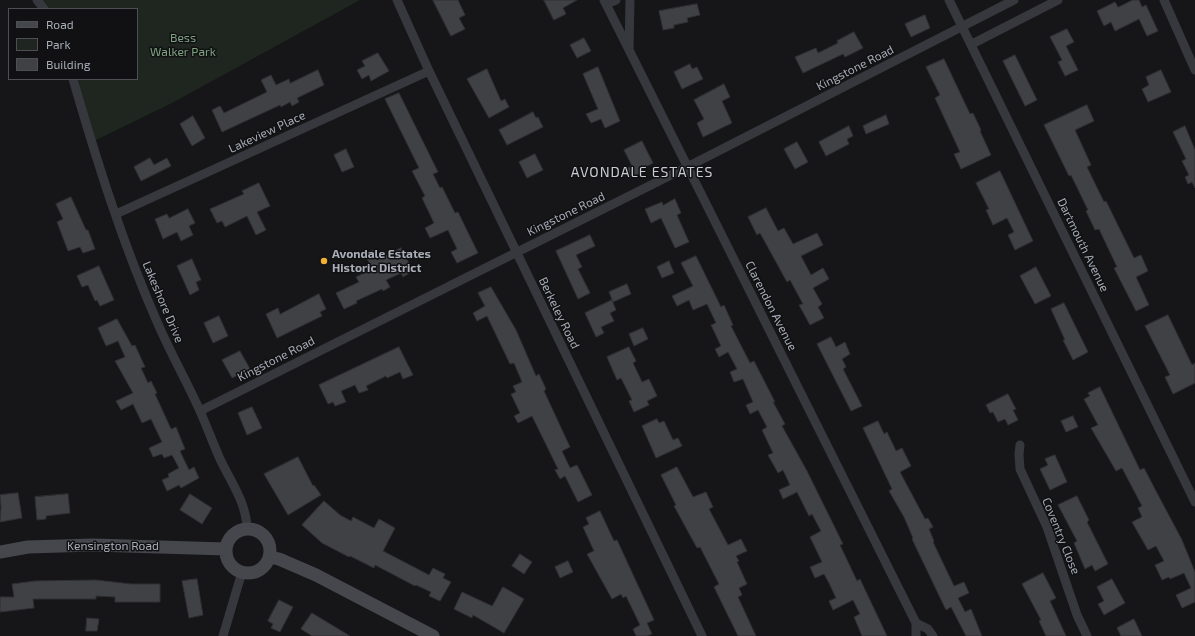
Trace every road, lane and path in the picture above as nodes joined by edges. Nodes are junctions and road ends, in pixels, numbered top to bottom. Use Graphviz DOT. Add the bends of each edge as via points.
graph roads {
  1 [pos="37,0"];
  2 [pos="397,0"];
  3 [pos="616,0"];
  4 [pos="630,0"];
  5 [pos="949,0"];
  6 [pos="1014,0"];
  7 [pos="1058,0"];
  8 [pos="1164,0"];
  9 [pos="605,2"];
  10 [pos="43,8"];
  11 [pos="963,26"];
  12 [pos="972,44"];
  13 [pos="629,51"];
  14 [pos="1195,70"];
  15 [pos="429,71"];
  16 [pos="73,80"];
  17 [pos="687,167"];
  18 [pos="116,214"];
  19 [pos="516,252"];
  20 [pos="200,411"];
  21 [pos="1020,445"];
  22 [pos="1195,502"];
  23 [pos="246,528"];
  24 [pos="226,549"];
  25 [pos="0,552"];
  26 [pos="270,557"];
  27 [pos="242,572"];
  28 [pos="916,623"];
  29 [pos="223,636"];
  30 [pos="433,636"];
  31 [pos="702,636"];
  32 [pos="916,636"];
  33 [pos="933,636"];
  34 [pos="1087,636"];
  1 -- 10 [label="street"];
  2 -- 15 [label="street, Berkeley Road"];
  3 -- 9 [label="street"];
  4 -- 13 [label="street"];
  5 -- 11 [label="street, Dartmouth Avenue"];
  6 -- 11 [label="street, Kingstone Road"];
  7 -- 12 [label="street"];
  8 -- 14 [label="street"];
  9 -- 13 [label="street, Clarendon Avenue"];
  11 -- 12 [label="street, Dartmouth Avenue"];
  11 -- 17 [label="street, Kingstone Road"];
  12 -- 22 [label="street, Dartmouth Avenue"];
  13 -- 17 [label="street, Clarendon Avenue"];
  15 -- 18 [label="street, Lakeview Place"];
  15 -- 19 [label="street, Berkeley Road"];
  16 -- 18 [label="street, Lakeshore Drive" via="91,143"];
  17 -- 19 [label="street, Kingstone Road"];
  17 -- 28 [label="street, Clarendon Avenue"];
  18 -- 20 [label="street, Lakeshore Drive" via="158,324"];
  19 -- 20 [label="street, Kingstone Road"];
  19 -- 31 [label="street, Berkeley Road"];
  20 -- 23 [label="street, Lakeshore Drive" via="242,501"];
  21 -- 34 [label="street, Coventry Close" via="1020,469 1047,527 1077,615"];
  23 -- 24 [label="street" via="235,533 227,542"];
  23 -- 26 [label="street" via="266,536 271,550"];
  24 -- 25 [label="street, Kensington Road" via="93,545 28,547"];
  24 -- 27 [label="street" via="230,564"];
  26 -- 27 [label="street" via="262,568 249,573"];
  26 -- 30 [label="street" via="316,575"];
  27 -- 29 [label="street"];
  28 -- 32 [label="street, Clarendon Avenue"];
  28 -- 33 [label="street, Clarendon Avenue"];
}
